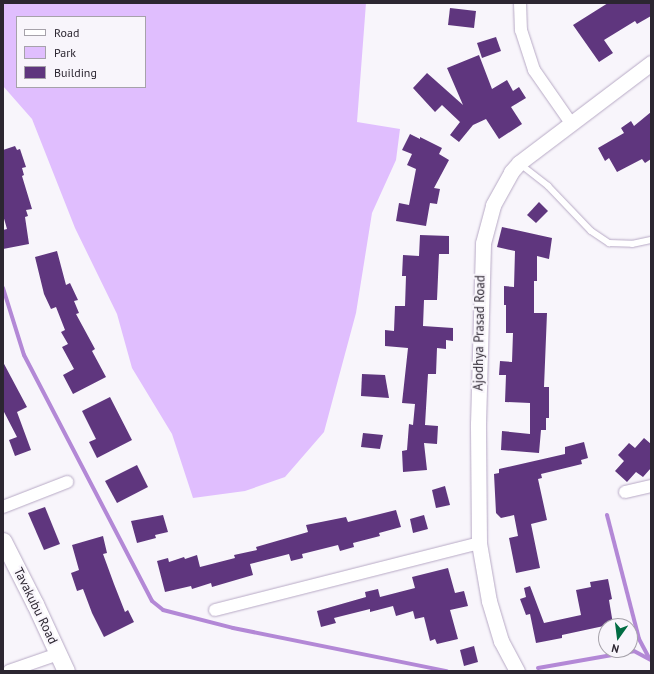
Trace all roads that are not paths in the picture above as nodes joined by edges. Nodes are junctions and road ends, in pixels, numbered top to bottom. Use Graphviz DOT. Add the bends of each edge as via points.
graph roads {
  1 [pos="520,3"];
  2 [pos="651,63"];
  3 [pos="571,123"];
  4 [pos="519,163"];
  5 [pos="651,240"];
  6 [pos="67,482"];
  7 [pos="651,486"];
  8 [pos="625,492"];
  9 [pos="3,507"];
  10 [pos="3,541"];
  11 [pos="479,543"];
  12 [pos="215,610"];
  13 [pos="58,654"];
  14 [pos="9,671"];
  15 [pos="66,671"];
  16 [pos="517,671"];
  1 -- 3 [label="street" via="521,30 534,70"];
  2 -- 3 [label="street, Ajodhya Prasad Road"];
  3 -- 4 [label="street, Ajodhya Prasad Road"];
  4 -- 5 [label="lane" via="548,186 591,231 609,243 632,244"];
  4 -- 11 [label="street, Ajodhya Prasad Road" via="511,172 493,205 482,243 478,424"];
  6 -- 9 [label="street"];
  7 -- 8 [label="street"];
  10 -- 13 [label="main road, Tavakubu Road"];
  11 -- 12 [label="street"];
  11 -- 16 [label="street, Ajodhya Prasad Road" via="489,601 501,641"];
  13 -- 14 [label="street"];
  13 -- 15 [label="main road, Tavakubu Road"];
}
